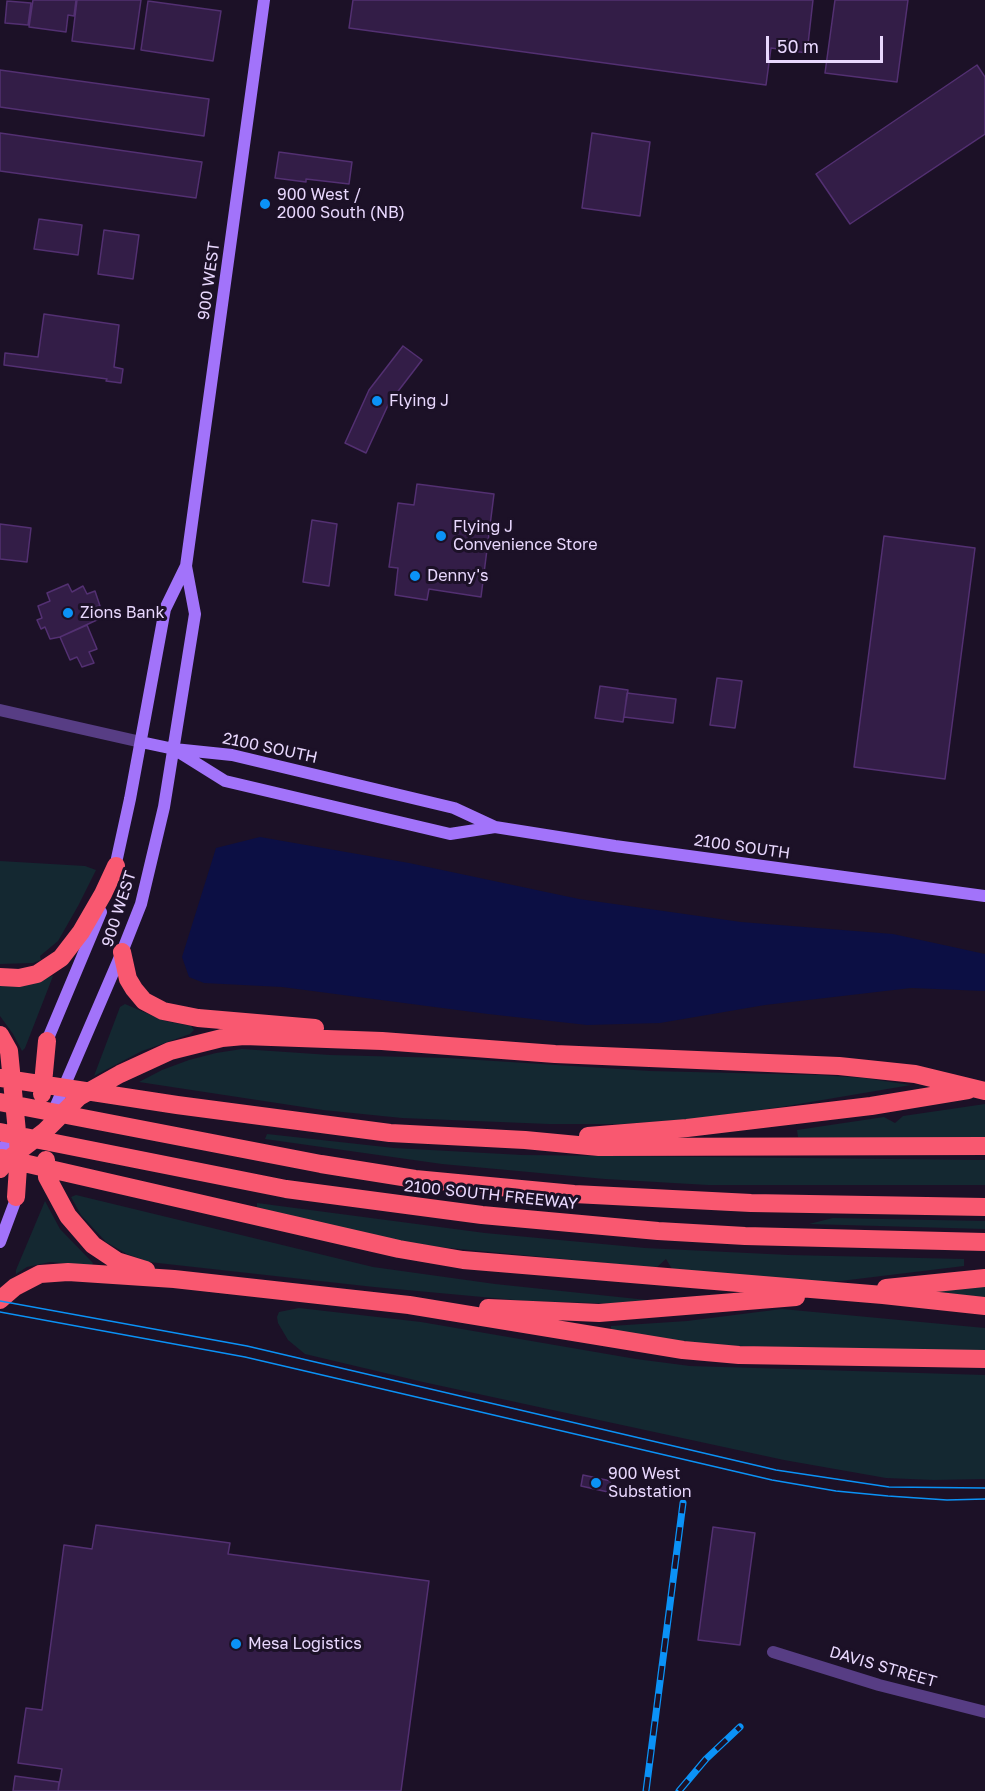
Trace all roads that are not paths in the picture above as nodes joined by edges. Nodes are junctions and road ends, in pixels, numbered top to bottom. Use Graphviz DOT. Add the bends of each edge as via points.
graph roads {
  1 [pos="264,0"];
  2 [pos="186,567"];
  3 [pos="0,710"];
  4 [pos="141,742"];
  5 [pos="174,749"];
  6 [pos="495,827"];
  7 [pos="116,866"];
  8 [pos="985,896"];
  9 [pos="123,952"];
  10 [pos="0,977"];
  11 [pos="0,1035"];
  12 [pos="47,1041"];
  13 [pos="382,1041"];
  14 [pos="69,1073"];
  15 [pos="0,1078"];
  16 [pos="985,1089"];
  17 [pos="42,1101"];
  18 [pos="0,1102"];
  19 [pos="5,1129"];
  20 [pos="45,1131"];
  21 [pos="598,1141"];
  22 [pos="985,1146"];
  23 [pos="18,1152"];
  24 [pos="0,1157"];
  25 [pos="0,1169"];
  26 [pos="16,1197"];
  27 [pos="985,1207"];
  28 [pos="0,1242"];
  29 [pos="985,1242"];
  30 [pos="985,1278"];
  31 [pos="174,1279"];
  32 [pos="0,1300"];
  33 [pos="409,1305"];
  34 [pos="985,1306"];
  35 [pos="985,1359"];
  36 [pos="773,1652"];
  37 [pos="985,1712"];
  1 -- 2 [label="main road, 900 WEST"];
  2 -- 4 [label="main road, 900 WEST" via="165,609"];
  2 -- 5 [label="main road, 900 WEST" via="195,614"];
  3 -- 4 [label="street, 2100 SOUTH"];
  4 -- 5 [label="main road, 2100 SOUTH"];
  4 -- 7 [label="main road, 900 WEST"];
  5 -- 6 [label="main road, 2100 SOUTH" via="232,755 453,808"];
  5 -- 6 [label="main road, 2100 SOUTH" via="225,781 450,834"];
  5 -- 9 [label="main road, 900 WEST" via="141,904"];
  6 -- 8 [label="main road, 2100 SOUTH"];
  7 -- 10 [label="highway" via="81,932 61,958 37,974"];
  7 -- 12 [label="main road, 900 WEST" via="106,900"];
  9 -- 13 [label="highway" via="134,989 144,1001 163,1011 198,1018 315,1028"];
  9 -- 14 [label="main road, 900 WEST"];
  11 -- 19 [label="highway" via="9,1051"];
  12 -- 17 [label="highway"];
  12 -- 19 [label="main road, 900 WEST"];
  13 -- 16 [label="highway" via="555,1054 839,1066 915,1074"];
  13 -- 20 [label="highway" via="244,1036 196,1044 144,1062 79,1097"];
  14 -- 17 [label="highway"];
  14 -- 20 [label="main road, 900 WEST"];
  15 -- 21 [label="highway" via="390,1133"];
  16 -- 21 [label="highway"];
  17 -- 19 [label="highway"];
  17 -- 20 [label="highway"];
  18 -- 27 [label="highway, 2100 SOUTH FREEWAY" via="415,1179 751,1203"];
  19 -- 23 [label="highway"];
  19 -- 24 [label="main road, 900 WEST"];
  19 -- 29 [label="highway, 2100 SOUTH FREEWAY" via="286,1189 400,1205 566,1224 745,1236"];
  20 -- 23 [label="highway"];
  20 -- 26 [label="main road, 900 WEST"];
  20 -- 31 [label="highway" via="47,1177 68,1216 93,1245 117,1261"];
  21 -- 22 [label="highway"];
  23 -- 25 [label="highway"];
  23 -- 26 [label="highway"];
  24 -- 34 [label="highway" via="399,1249 463,1260"];
  26 -- 28 [label="main road, 900 WEST"];
  30 -- 33 [label="highway" via="599,1313"];
  31 -- 32 [label="highway" via="68,1272 40,1274"];
  31 -- 33 [label="highway"];
  33 -- 35 [label="highway" via="683,1350 739,1355"];
  36 -- 37 [label="street, DAVIS STREET"];
}
